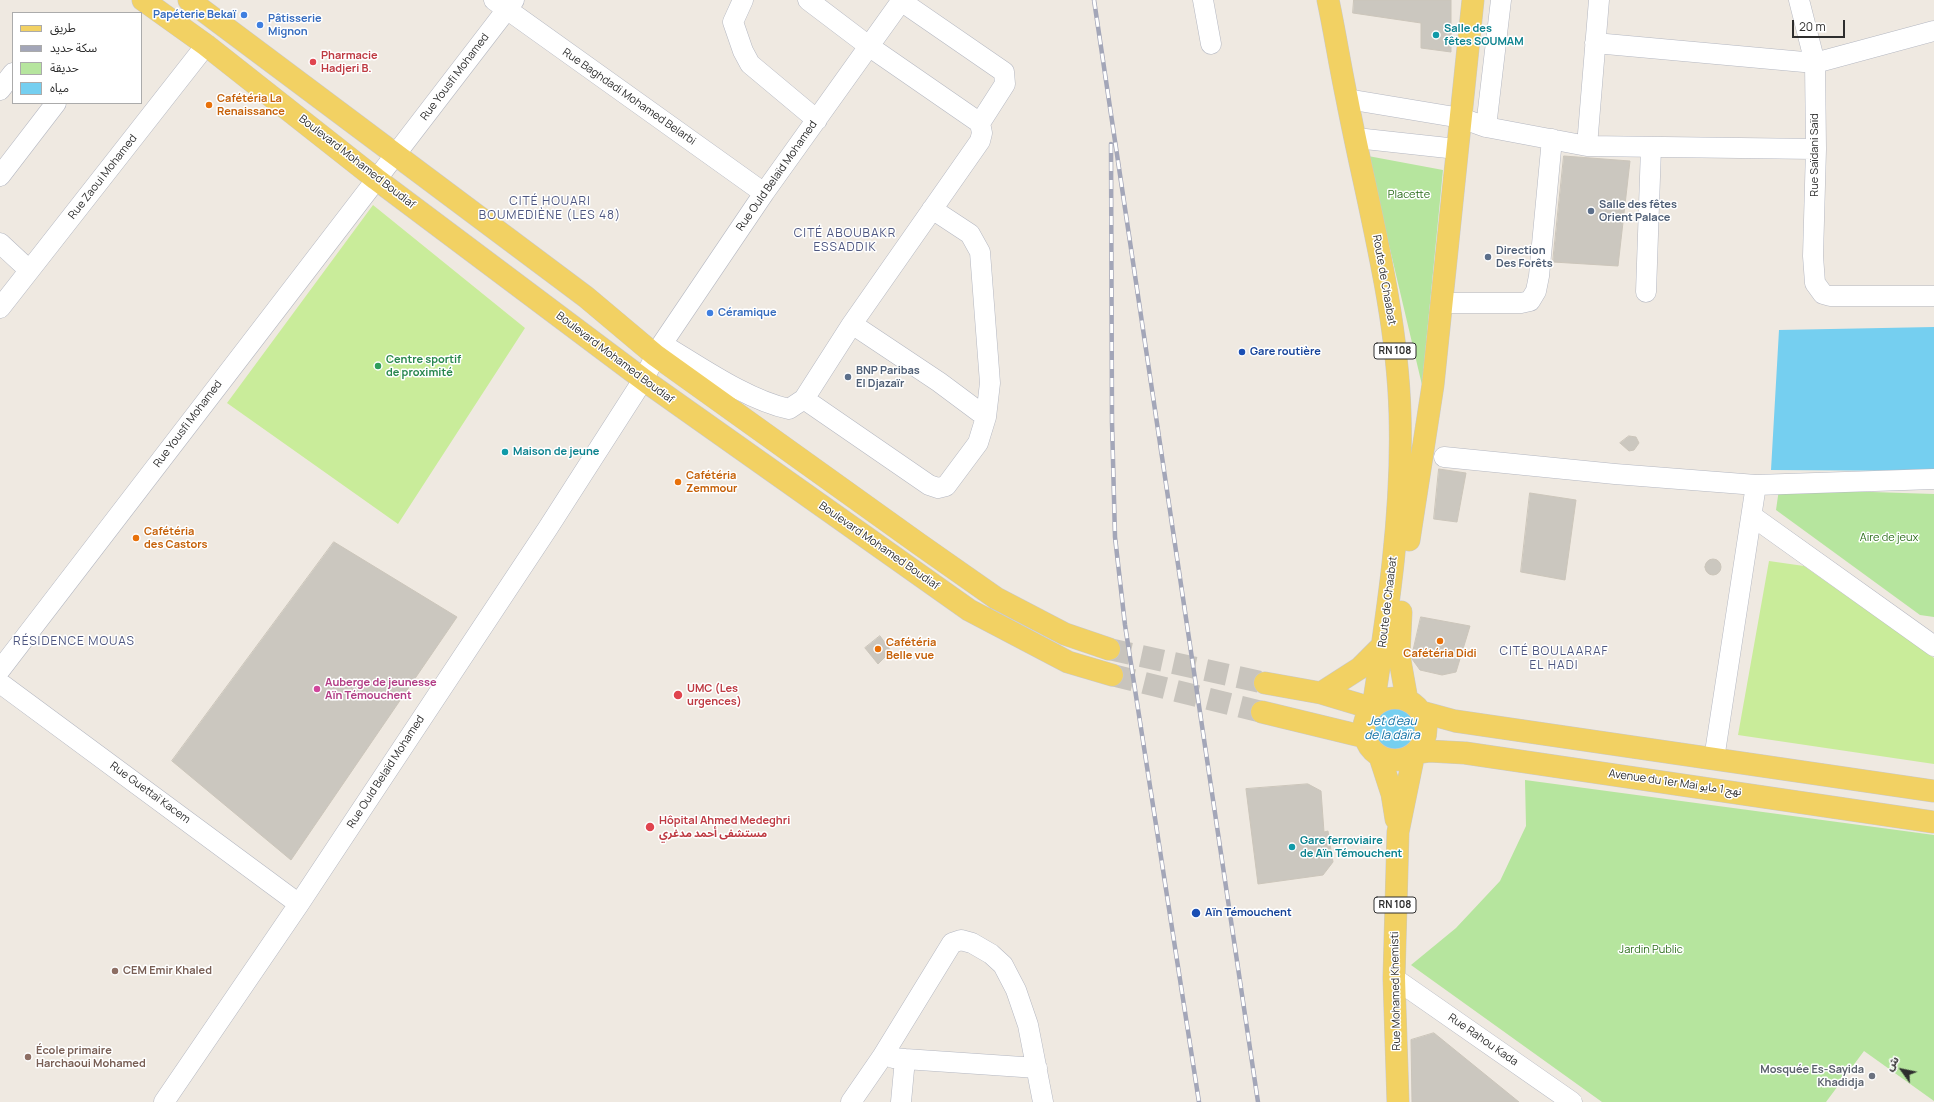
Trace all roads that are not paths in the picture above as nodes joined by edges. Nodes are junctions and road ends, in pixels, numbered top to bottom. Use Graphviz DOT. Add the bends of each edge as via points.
graph roads {
  1 [pos="143,0"];
  2 [pos="189,0"];
  3 [pos="743,0"];
  4 [pos="808,0"];
  5 [pos="1203,0"];
  6 [pos="1328,0"];
  7 [pos="1473,0"];
  8 [pos="1501,0"];
  9 [pos="1599,0"];
  10 [pos="1799,0"];
  11 [pos="901,1"];
  12 [pos="505,3"];
  13 [pos="1934,31"];
  14 [pos="1595,43"];
  15 [pos="1211,44"];
  16 [pos="206,45"];
  17 [pos="870,47"];
  18 [pos="1815,63"];
  19 [pos="12,74"];
  20 [pos="0,90"];
  21 [pos="1347,99"];
  22 [pos="55,104"];
  23 [pos="1461,118"];
  24 [pos="817,120"];
  25 [pos="980,123"];
  26 [pos="1486,127"];
  27 [pos="1356,138"];
  28 [pos="1552,139"];
  29 [pos="1587,146"];
  30 [pos="1651,148"];
  31 [pos="1457,149"];
  32 [pos="1816,149"];
  33 [pos="396,154"];
  34 [pos="0,176"];
  35 [pos="376,178"];
  36 [pos="764,193"];
  37 [pos="932,209"];
  38 [pos="0,243"];
  39 [pos="29,270"];
  40 [pos="1646,292"];
  41 [pos="1934,296"];
  42 [pos="1441,303"];
  43 [pos="0,308"];
  44 [pos="852,324"];
  45 [pos="659,349"];
  46 [pos="644,380"];
  47 [pos="804,399"];
  48 [pos="986,417"];
  49 [pos="1444,457"];
  50 [pos="1934,479"];
  51 [pos="1756,485"];
  52 [pos="1752,516"];
  53 [pos="1934,645"];
  54 [pos="1382,646"];
  55 [pos="1109,649"];
  56 [pos="0,670"];
  57 [pos="1112,675"];
  58 [pos="0,683"];
  59 [pos="1265,683"];
  60 [pos="1321,693"];
  61 [pos="1414,706"];
  62 [pos="1372,707"];
  63 [pos="1262,712"];
  64 [pos="1365,737"];
  65 [pos="1414,754"];
  66 [pos="1380,757"];
  67 [pos="1714,759"];
  68 [pos="1934,791"];
  69 [pos="1934,822"];
  70 [pos="1398,832"];
  71 [pos="299,904"];
  72 [pos="1394,978"];
  73 [pos="882,1056"];
  74 [pos="905,1059"];
  75 [pos="1037,1068"];
  76 [pos="164,1102"];
  77 [pos="851,1102"];
  78 [pos="901,1102"];
  79 [pos="1043,1102"];
  80 [pos="1398,1102"];
  81 [pos="1572,1102"];
  1 -- 16 [label="main road, Boulevard Mohamed Boudiaf"];
  2 -- 33 [label="main road"];
  3 -- 24 [label="street" via="733,22 750,64"];
  4 -- 17 [label="street"];
  5 -- 15 [label="street"];
  6 -- 21 [label="main road, Route de Chaabat / RN 108"];
  7 -- 23 [label="main road, Route de Chaabat"];
  8 -- 26 [label="street"];
  9 -- 14 [label="street"];
  10 -- 18 [label="street, Rue Saïdani Saïd"];
  11 -- 17 [label="street, Rue Ould Belaïd Mohamed"];
  11 -- 25 [label="street" via="1004,72 1005,84"];
  12 -- 33 [label="street, Rue Yousfi Mohamed"];
  12 -- 36 [label="street, Rue Baghdadi Mohamed Belarbi"];
  13 -- 18 [label="street"];
  14 -- 18 [label="street"];
  14 -- 29 [label="street"];
  16 -- 35 [label="main road, Boulevard Mohamed Boudiaf"];
  16 -- 39 [label="street, Rue Zaoui Mohamed"];
  17 -- 24 [label="street, Rue Ould Belaïd Mohamed"];
  17 -- 25 [label="street"];
  18 -- 32 [label="street, Rue Saïdani Saïd"];
  19 -- 20 [label="street"];
  21 -- 23 [label="street"];
  21 -- 27 [label="main road, Route de Chaabat / RN 108"];
  22 -- 34 [label="street"];
  23 -- 26 [label="street"];
  23 -- 31 [label="main road, Route de Chaabat"];
  24 -- 36 [label="street, Rue Ould Belaïd Mohamed"];
  25 -- 37 [label="street" via="980,141"];
  26 -- 28 [label="street"];
  27 -- 31 [label="street"];
  27 -- 54 [label="main road, Route de Chaabat / RN 108" via="1386,288 1396,354 1400,414 1397,522"];
  28 -- 29 [label="street"];
  28 -- 42 [label="street" via="1540,276 1530,301"];
  29 -- 30 [label="street"];
  30 -- 32 [label="street"];
  30 -- 40 [label="street"];
  31 -- 42 [label="main road, Route de Chaabat"];
  32 -- 41 [label="street, Rue Saïdani Saïd" via="1813,256 1815,284 1823,294"];
  33 -- 35 [label="street, Rue Yousfi Mohamed"];
  33 -- 45 [label="main road"];
  35 -- 46 [label="main road, Boulevard Mohamed Boudiaf"];
  35 -- 56 [label="street, Rue Yousfi Mohamed"];
  36 -- 45 [label="street, Rue Ould Belaïd Mohamed"];
  37 -- 44 [label="street"];
  37 -- 48 [label="street" via="970,234 980,252 990,383"];
  38 -- 39 [label="street"];
  39 -- 43 [label="street, Rue Zaoui Mohamed"];
  42 -- 61 [label="main road, Route de Chaabat" via="1433,385 1411,523 1399,631 1399,655"];
  44 -- 47 [label="street"];
  44 -- 48 [label="street"];
  45 -- 46 [label="street, Rue Ould Belaïd Mohamed"];
  45 -- 47 [label="street" via="777,406 789,409"];
  45 -- 55 [label="main road" via="912,540 996,598 1065,634"];
  46 -- 57 [label="main road, Boulevard Mohamed Boudiaf" via="968,610 1068,662"];
  46 -- 71 [label="street, Rue Ould Belaïd Mohamed"];
  47 -- 48 [label="street" via="929,485 938,488 946,486 978,443"];
  49 -- 51 [label="street"];
  50 -- 51 [label="street"];
  51 -- 52 [label="street"];
  52 -- 53 [label="street"];
  52 -- 67 [label="street"];
  54 -- 60 [label="main road" via="1354,673"];
  54 -- 62 [label="main road, Route de Chaabat / RN 108"];
  58 -- 71 [label="street, Rue Guettaï Kacem"];
  59 -- 60 [label="main road"];
  60 -- 62 [label="main road"];
  61 -- 62 [label="main road" via="1389,698"];
  61 -- 65 [label="main road" via="1427,729 1421,747"];
  61 -- 67 [label="main road" via="1455,721"];
  62 -- 64 [label="main road" via="1364,722"];
  63 -- 64 [label="main road"];
  64 -- 66 [label="main road" via="1371,749"];
  65 -- 66 [label="main road" via="1398,760"];
  65 -- 69 [label="main road, Avenue du 1er Mai نهج 1 مايو" via="1429,751 1465,753"];
  65 -- 70 [label="main road, Rue Mohamed Khemisti / RN 108"];
  66 -- 70 [label="main road, Rue Mohamed Khemisti" via="1392,794"];
  67 -- 68 [label="main road"];
  70 -- 72 [label="main road, Rue Mohamed Khemisti / RN 108"];
  71 -- 76 [label="street, Rue Ould Belaïd Mohamed"];
  72 -- 80 [label="main road, Rue Mohamed Khemisti / RN 108"];
  72 -- 81 [label="street, Rue Rahou Kada"];
  73 -- 74 [label="street"];
  73 -- 75 [label="street" via="952,943 961,940 991,954 1004,965 1028,1025"];
  73 -- 77 [label="street"];
  74 -- 75 [label="street"];
  74 -- 78 [label="street"];
  75 -- 79 [label="street"];
}
